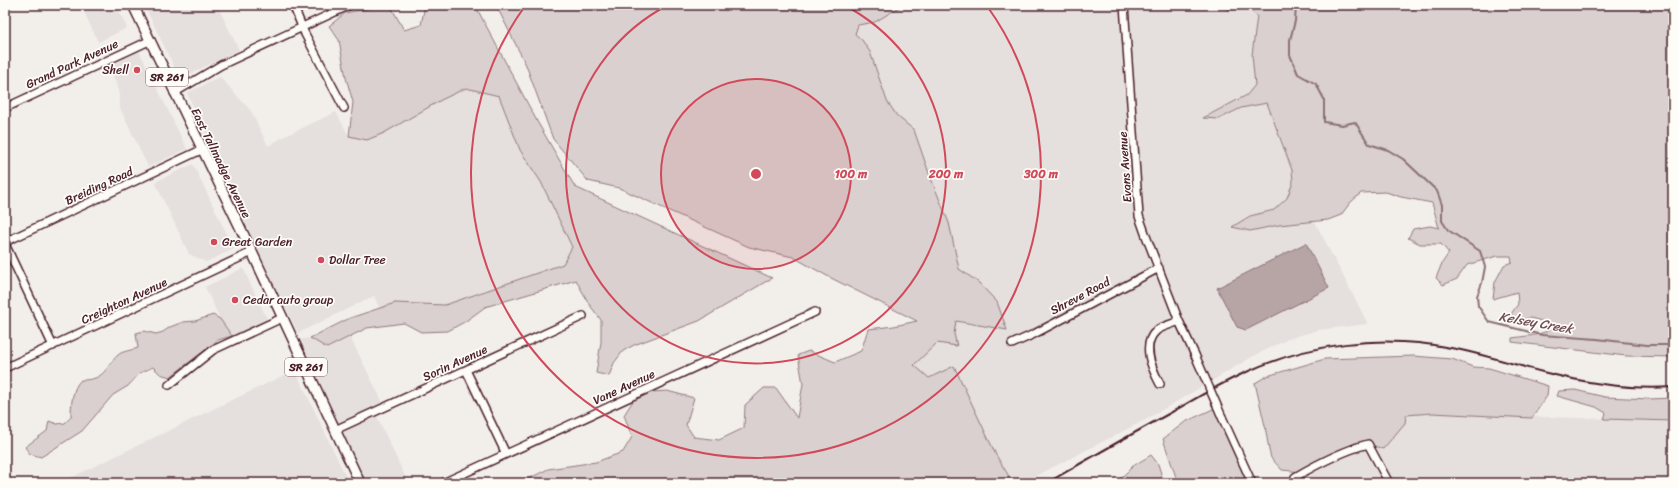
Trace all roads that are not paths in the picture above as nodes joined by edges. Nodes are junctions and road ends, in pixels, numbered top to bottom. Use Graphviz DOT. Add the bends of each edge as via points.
graph roads {
  1 [pos="133,5"];
  2 [pos="293,5"];
  3 [pos="350,5"];
  4 [pos="1124,5"];
  5 [pos="303,28"];
  6 [pos="149,41"];
  7 [pos="174,93"];
  8 [pos="5,108"];
  9 [pos="344,108"];
  10 [pos="202,150"];
  11 [pos="5,243"];
  12 [pos="252,252"];
  13 [pos="1159,268"];
  14 [pos="815,312"];
  15 [pos="583,316"];
  16 [pos="282,318"];
  17 [pos="1179,320"];
  18 [pos="1012,344"];
  19 [pos="53,346"];
  20 [pos="5,368"];
  21 [pos="466,370"];
  22 [pos="1160,384"];
  23 [pos="169,385"];
  24 [pos="336,430"];
  25 [pos="506,454"];
  26 [pos="1296,480"];
  27 [pos="360,483"];
  28 [pos="443,483"];
  29 [pos="1252,483"];
  30 [pos="1389,483"];
  1 -- 6 [label="main road, East Tallmadge Avenue / SR 261"];
  2 -- 5 [label="street"];
  3 -- 5 [label="street"];
  4 -- 13 [label="street, Evans Avenue" via="1140,216"];
  5 -- 7 [label="street" via="221,65"];
  5 -- 9 [label="street"];
  6 -- 7 [label="main road, East Tallmadge Avenue / SR 261"];
  6 -- 8 [label="street, Grand Park Avenue"];
  7 -- 10 [label="main road, East Tallmadge Avenue / SR 261"];
  10 -- 11 [label="street, Breiding Road"];
  10 -- 12 [label="main road, East Tallmadge Avenue / SR 261"];
  11 -- 19 [label="street"];
  12 -- 16 [label="main road, East Tallmadge Avenue / SR 261"];
  12 -- 19 [label="street, Creighton Avenue"];
  13 -- 17 [label="street, Evans Avenue"];
  13 -- 18 [label="street, Shreve Road"];
  14 -- 25 [label="street, Vane Avenue"];
  15 -- 21 [label="street, Sorin Avenue"];
  16 -- 23 [label="street" via="213,350"];
  16 -- 24 [label="main road, East Tallmadge Avenue / SR 261"];
  17 -- 22 [label="street" via="1156,331 1150,341 1151,368"];
  17 -- 29 [label="street, Evans Avenue, bridge"];
  19 -- 20 [label="street, Creighton Avenue"];
  21 -- 24 [label="street, Sorin Avenue"];
  21 -- 25 [label="street"];
  24 -- 27 [label="main road, East Tallmadge Avenue / SR 261"];
  25 -- 28 [label="street, Vane Avenue"];
  26 -- 30 [label="street" via="1347,450 1368,444"];
}
